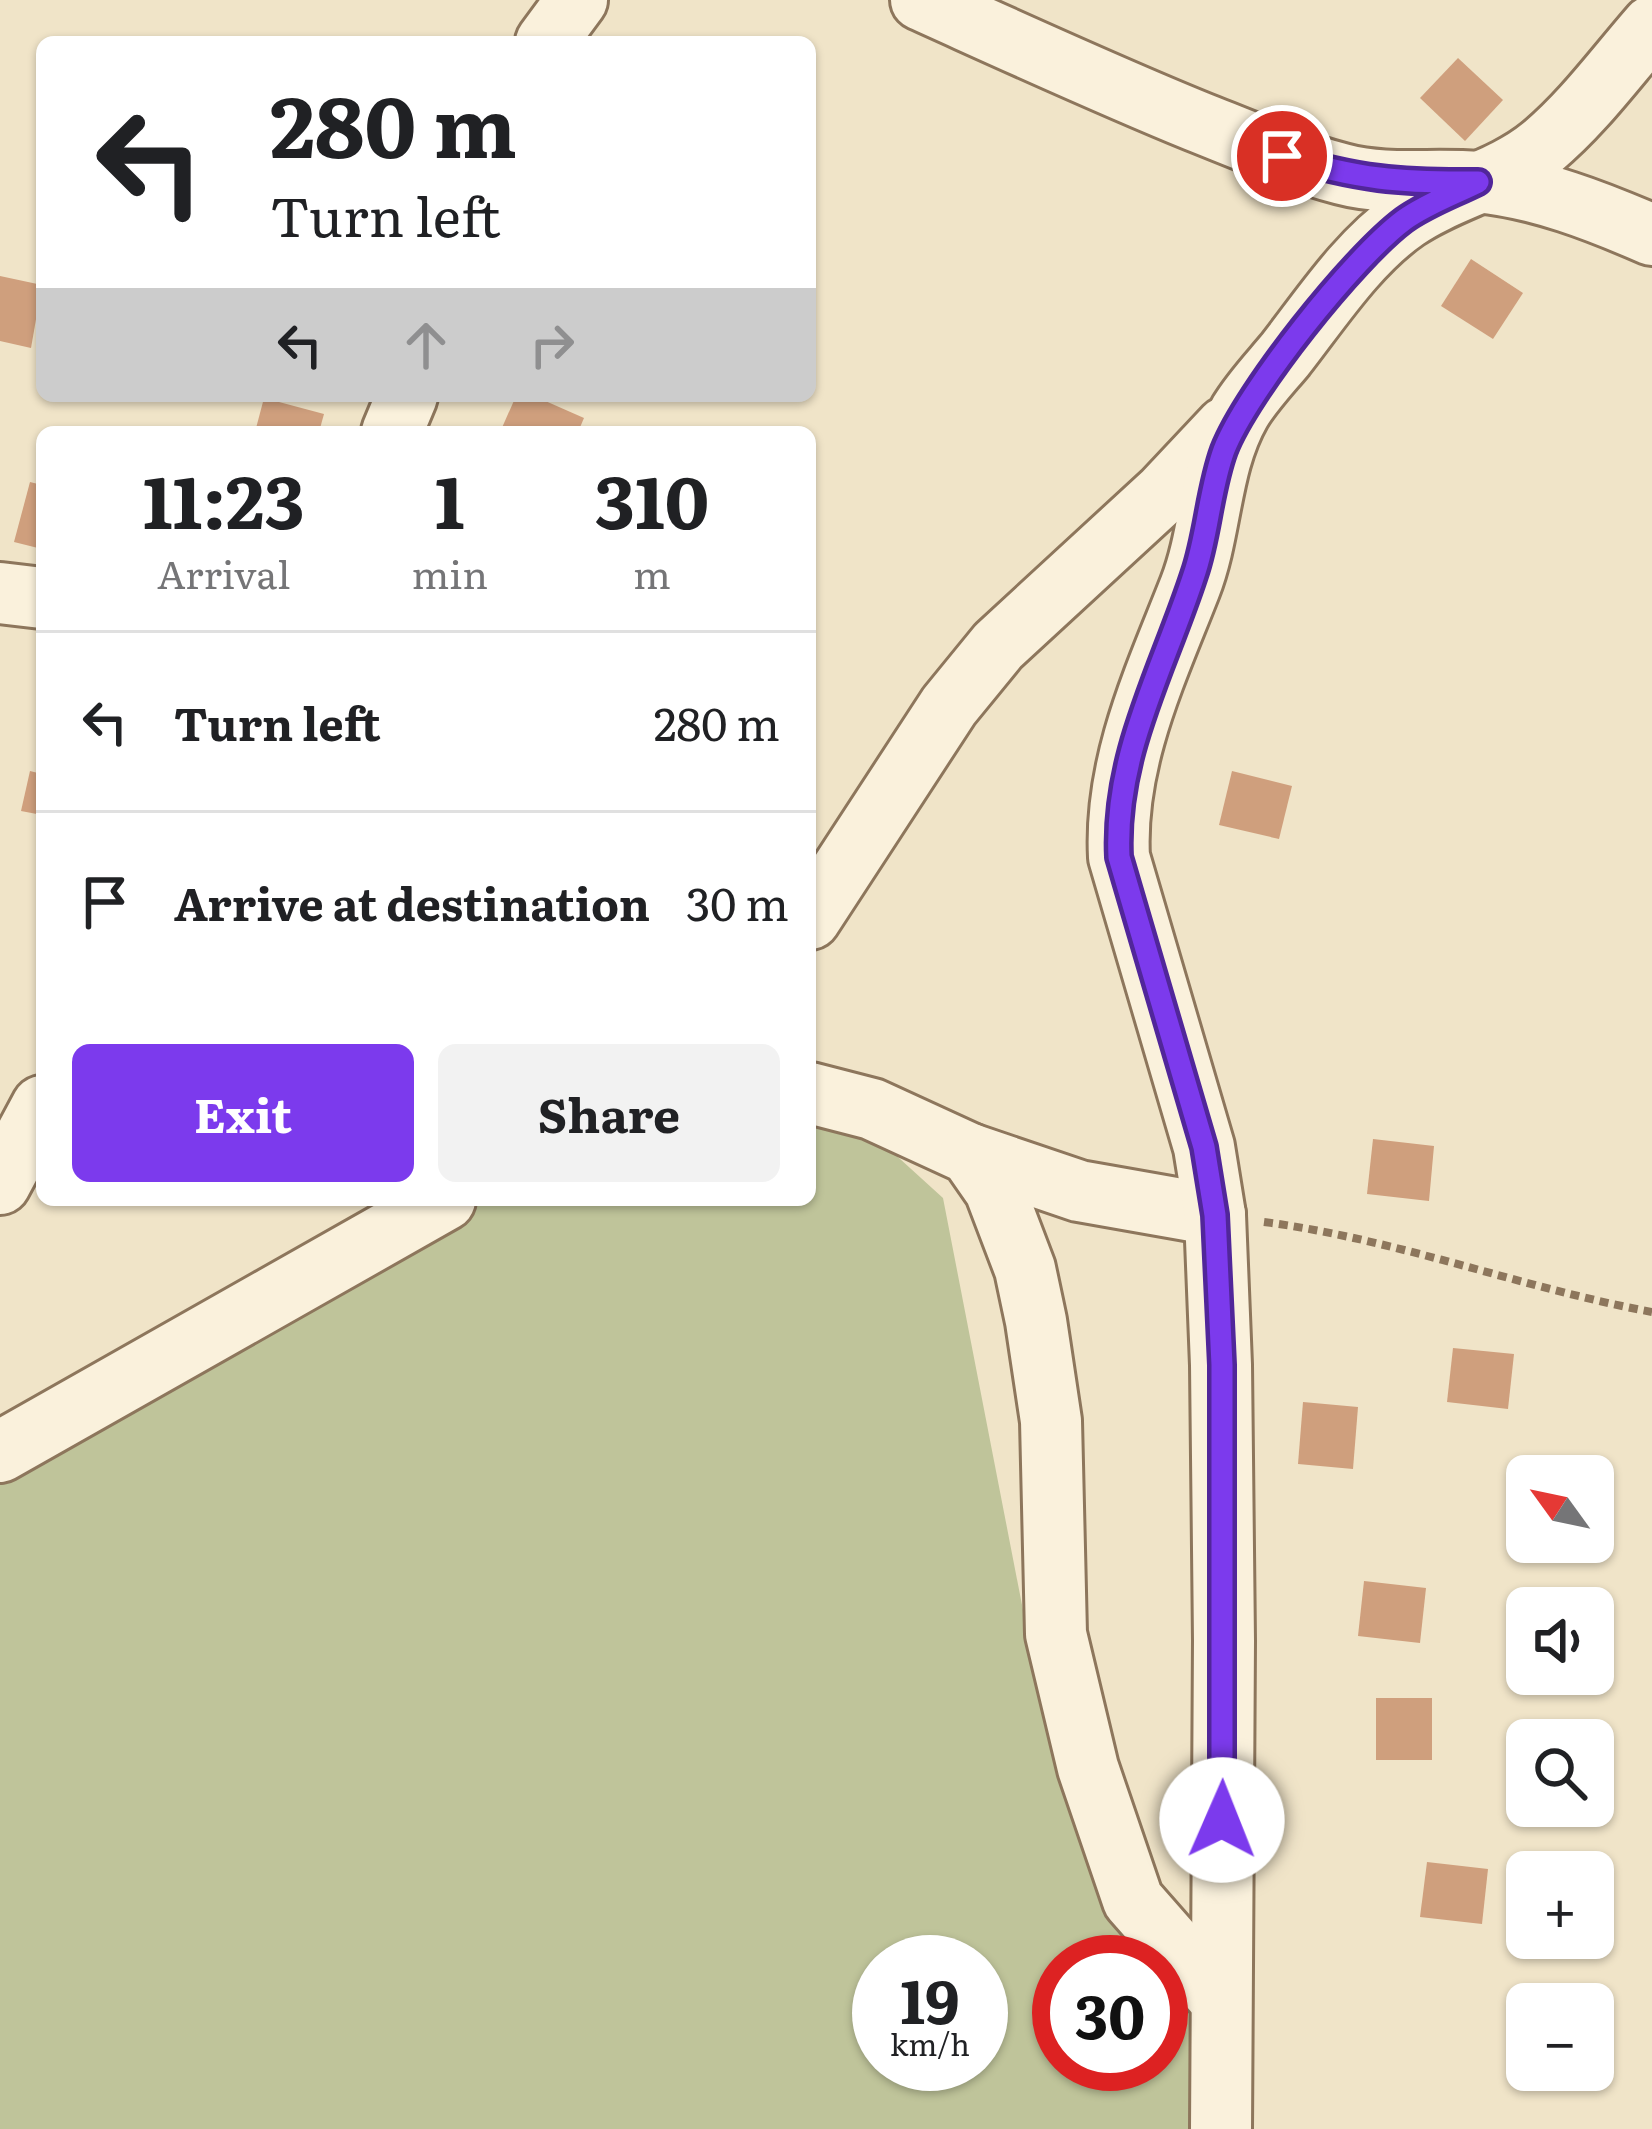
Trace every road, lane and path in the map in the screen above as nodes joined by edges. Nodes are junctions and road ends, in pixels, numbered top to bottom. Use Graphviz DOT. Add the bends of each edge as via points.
graph roads {
  1 [pos="577,0"];
  2 [pos="921,0"];
  3 [pos="1652,26"];
  4 [pos="550,36"];
  5 [pos="1478,182"];
  6 [pos="1652,235"];
  7 [pos="1240,412"];
  8 [pos="0,593"];
  9 [pos="36,597"];
  10 [pos="816,910"];
  11 [pos="816,1095"];
  12 [pos="36,1117"];
  13 [pos="970,1154"];
  14 [pos="0,1184"];
  15 [pos="435,1206"];
  16 [pos="1215,1215"];
  17 [pos="1652,1312"];
  18 [pos="0,1452"];
  19 [pos="1220,1998"];
  20 [pos="1221,2129"];
  1 -- 4 [label="street"];
  2 -- 5 [label="street" via="1282,156 1383,182"];
  3 -- 5 [label="street" via="1542,147"];
  5 -- 6 [label="street" via="1597,211"];
  5 -- 7 [label="street" via="1386,237"];
  7 -- 10 [label="street" via="998,646"];
  7 -- 16 [label="street" via="1196,572 1141,713 1118,827 1128,896 1204,1147"];
  8 -- 9 [label="street"];
  11 -- 13 [label="street" via="872,1109"];
  12 -- 14 [label="street"];
  13 -- 16 [label="street" via="1079,1191"];
  13 -- 19 [label="street" via="1011,1225 1036,1321 1051,1421 1056,1634 1088,1768 1133,1900"];
  15 -- 18 [label="street"];
  16 -- 17 [label="path" via="1314,1228"];
  16 -- 19 [label="street" via="1224,1642"];
  19 -- 20 [label="street"];
}
